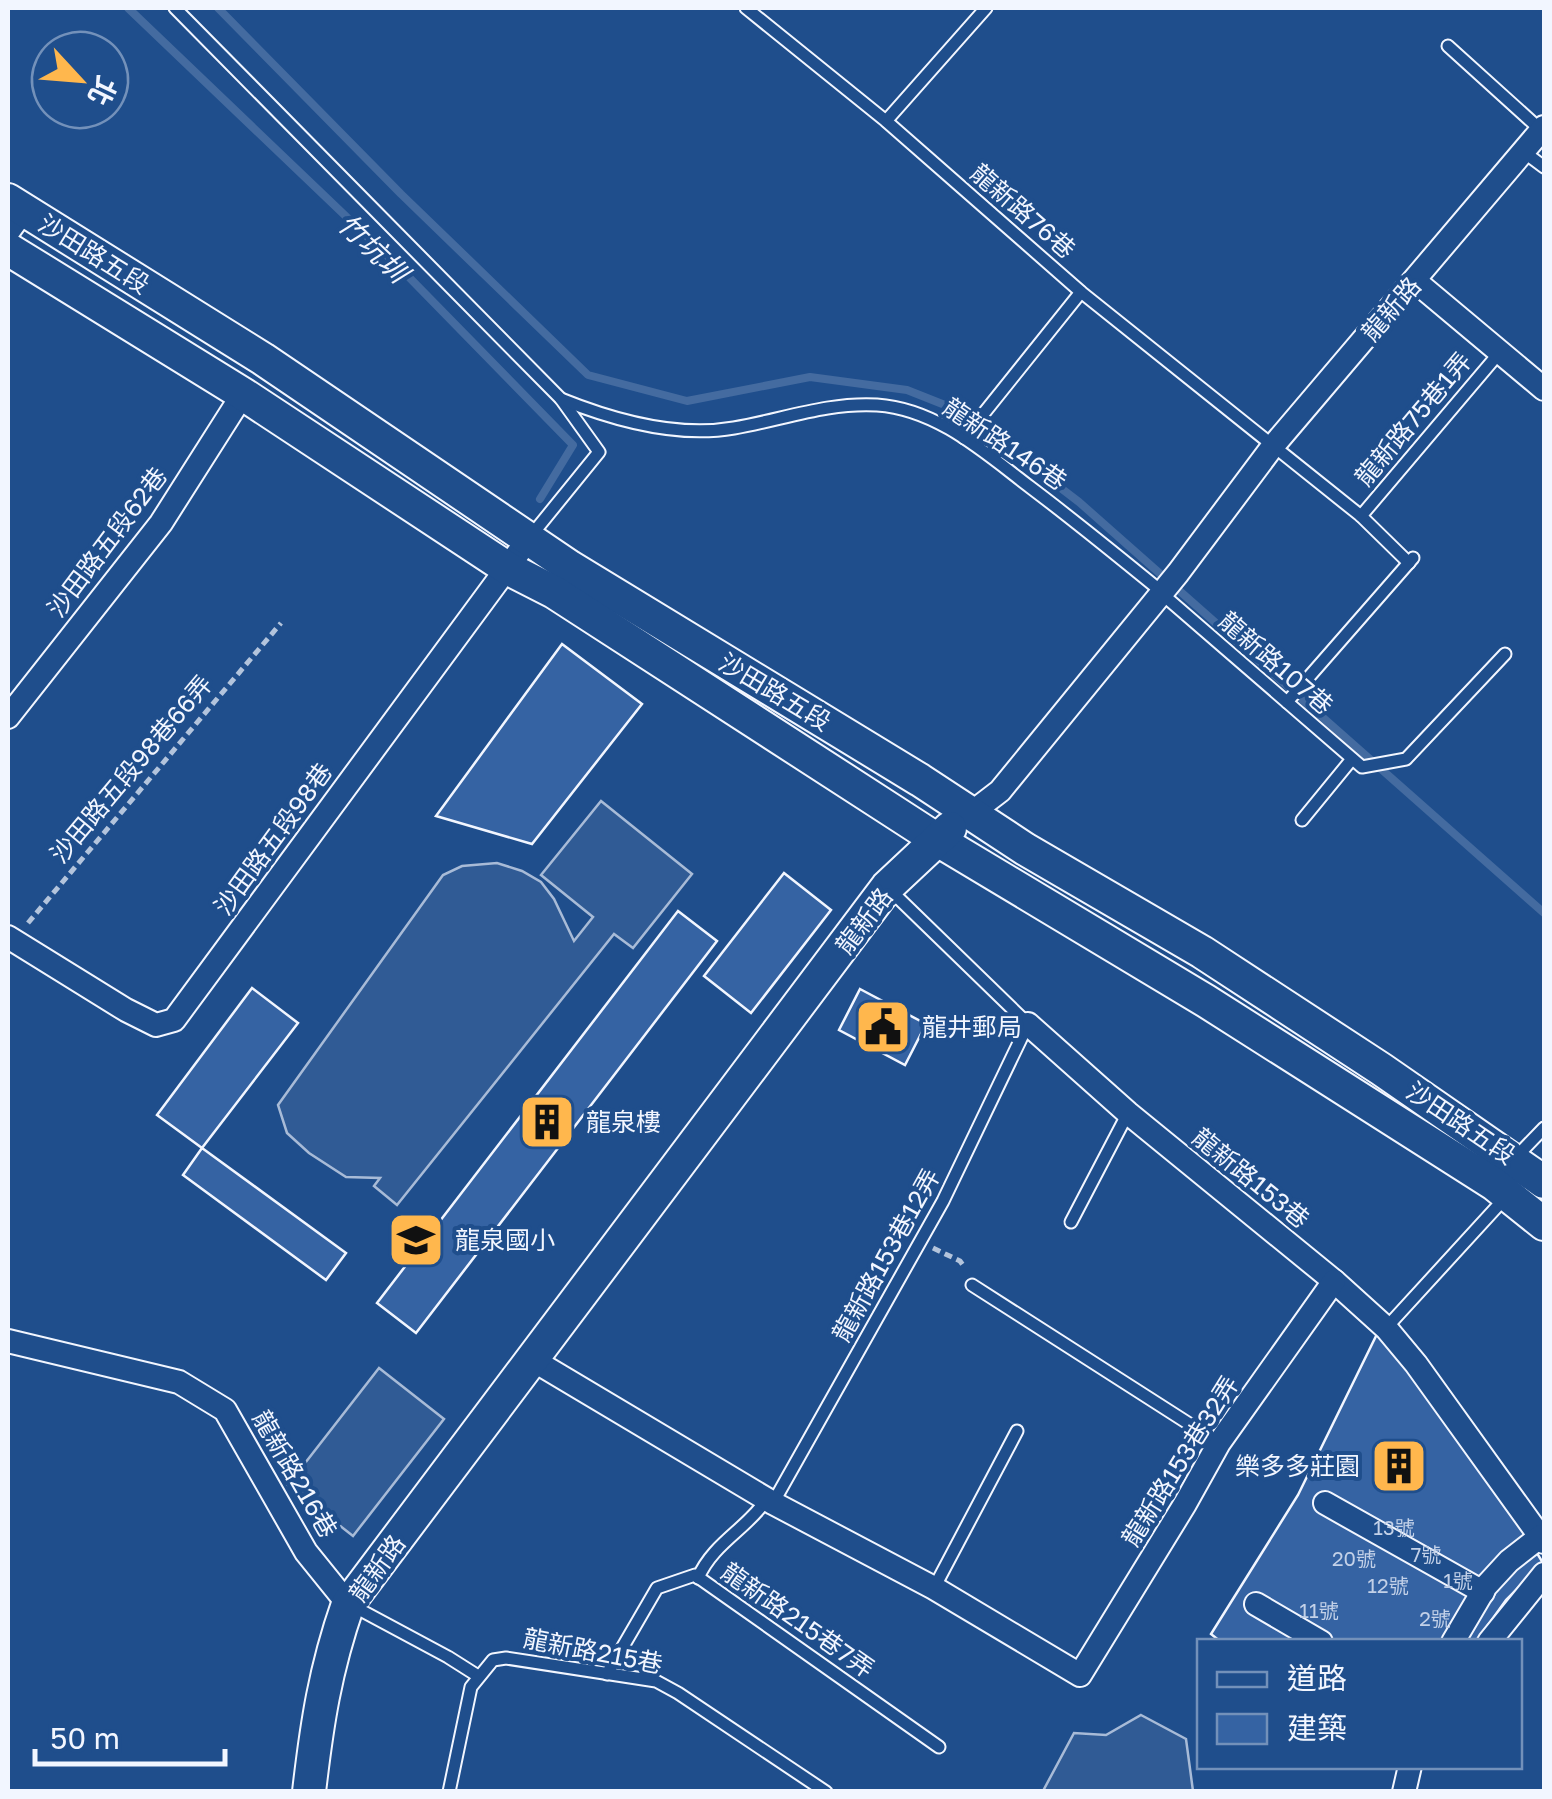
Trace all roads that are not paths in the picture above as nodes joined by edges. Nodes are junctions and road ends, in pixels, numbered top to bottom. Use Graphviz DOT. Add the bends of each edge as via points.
graph roads {
  1 [pos="175,8"];
  2 [pos="746,8"];
  3 [pos="986,8"];
  4 [pos="1448,46"];
  5 [pos="886,121"];
  6 [pos="1543,129"];
  7 [pos="1524,152"];
  8 [pos="1544,167"];
  9 [pos="13,214"];
  10 [pos="8,250"];
  11 [pos="1415,282"];
  12 [pos="1081,292"];
  13 [pos="1500,352"];
  14 [pos="1544,389"];
  15 [pos="242,394"];
  16 [pos="562,400"];
  17 [pos="966,435"];
  18 [pos="1273,446"];
  19 [pos="1361,516"];
  20 [pos="530,538"];
  21 [pos="507,568"];
  22 [pos="1161,592"];
  23 [pos="1504,654"];
  24 [pos="1287,701"];
  25 [pos="8,716"];
  26 [pos="1357,763"];
  27 [pos="970,814"];
  28 [pos="1302,820"];
  29 [pos="936,839"];
  30 [pos="887,887"];
  31 [pos="10,939"];
  32 [pos="1028,1024"];
  33 [pos="1128,1113"];
  34 [pos="1544,1128"];
  35 [pos="1523,1176"];
  36 [pos="1072,1222"];
  37 [pos="1544,1224"];
  38 [pos="1334,1281"];
  39 [pos="972,1285"];
  40 [pos="1386,1328"];
  41 [pos="8,1341"];
  42 [pos="533,1360"];
  43 [pos="1018,1431"];
  44 [pos="1218,1443"];
  45 [pos="770,1501"];
  46 [pos="1325,1503"];
  47 [pos="1543,1539"];
  48 [pos="1544,1574"];
  49 [pos="698,1578"];
  50 [pos="934,1588"];
  51 [pos="1483,1592"];
  52 [pos="348,1604"];
  53 [pos="1256,1604"];
  54 [pos="1316,1639"];
  55 [pos="1454,1639"];
  56 [pos="1491,1639"];
  57 [pos="607,1674"];
  58 [pos="478,1676"];
  59 [pos="940,1747"];
  60 [pos="309,1792"];
  61 [pos="448,1792"];
  62 [pos="826,1792"];
  1 -- 16 [label="lane"];
  2 -- 5 [label="lane, 龍新路76巷"];
  3 -- 5 [label="lane"];
  4 -- 6 [label="lane"];
  5 -- 12 [label="lane, 龍新路76巷"];
  6 -- 7 [label="street, 龍新路"];
  7 -- 8 [label="lane"];
  7 -- 11 [label="street, 龍新路"];
  9 -- 20 [label="street, 沙田路五段" via="264,359"];
  10 -- 15 [label="street, 沙田路五段"];
  11 -- 13 [label="street"];
  11 -- 18 [label="street, 龍新路"];
  12 -- 17 [label="lane"];
  12 -- 18 [label="lane, 龍新路76巷"];
  13 -- 14 [label="street"];
  13 -- 19 [label="lane, 龍新路75巷1弄"];
  15 -- 21 [label="street, 沙田路五段"];
  15 -- 25 [label="street, 沙田路五段62巷" via="161,523"];
  16 -- 17 [label="lane, 龍新路146巷" via="620,419 701,429 876,405 916,412"];
  16 -- 20 [label="lane" via="599,452"];
  17 -- 22 [label="lane, 龍新路146巷"];
  18 -- 19 [label="lane, 龍新路76巷"];
  18 -- 22 [label="street, 龍新路"];
  19 -- 24 [label="lane, 龍新路76巷" via="1411,560"];
  20 -- 21 [label="street, 沙田路五段98巷"];
  20 -- 27 [label="street, 沙田路五段"];
  21 -- 29 [label="street, 沙田路五段"];
  21 -- 31 [label="street, 沙田路五段98巷" via="174,1020 156,1025"];
  22 -- 24 [label="lane, 龍新路107巷"];
  22 -- 27 [label="street, 龍新路" via="1000,791"];
  23 -- 26 [label="lane" via="1406,759"];
  24 -- 26 [label="lane, 龍新路107巷"];
  26 -- 28 [label="lane"];
  27 -- 29 [label="street, 龍新路"];
  27 -- 35 [label="street, 沙田路五段" via="1202,952"];
  29 -- 30 [label="street, 龍新路"];
  29 -- 35 [label="street, 沙田路五段" via="1206,1001"];
  30 -- 32 [label="lane, 龍新路153巷"];
  30 -- 42 [label="street, 龍新路"];
  32 -- 33 [label="street, 龍新路153巷"];
  32 -- 45 [label="lane, 龍新路153巷12弄" via="920,1242"];
  33 -- 36 [label="lane"];
  33 -- 38 [label="street, 龍新路153巷"];
  34 -- 35 [label="lane"];
  35 -- 37 [label="street, 沙田路五段"];
  35 -- 40 [label="lane"];
  38 -- 40 [label="street, 龍新路153巷"];
  38 -- 44 [label="street, 龍新路153巷32弄"];
  39 -- 44 [label="lane"];
  40 -- 47 [label="street, 龍新路153巷"];
  41 -- 52 [label="street, 龍新路216巷" via="179,1382 226,1410 306,1552"];
  42 -- 45 [label="street"];
  42 -- 52 [label="street, 龍新路"];
  43 -- 50 [label="lane"];
  44 -- 50 [label="street, 龍新路153巷32弄" via="1080,1675"];
  45 -- 49 [label="lane, 龍新路153巷12弄" via="718,1546"];
  45 -- 50 [label="street"];
  46 -- 51 [label="street"];
  47 -- 51 [label="street" via="1509,1561"];
  48 -- 56 [label="street"];
  49 -- 57 [label="lane, 龍新路215巷7弄" via="657,1588"];
  49 -- 59 [label="lane, 龍新路215巷7弄"];
  51 -- 55 [label="street"];
  52 -- 58 [label="lane"];
  52 -- 60 [label="street, 龍新路" via="319,1703"];
  53 -- 54 [label="street"];
  57 -- 58 [label="lane, 龍新路215巷" via="506,1658 493,1660"];
  57 -- 62 [label="lane, 龍新路215巷" via="678,1693"];
  58 -- 61 [label="lane"];
}
